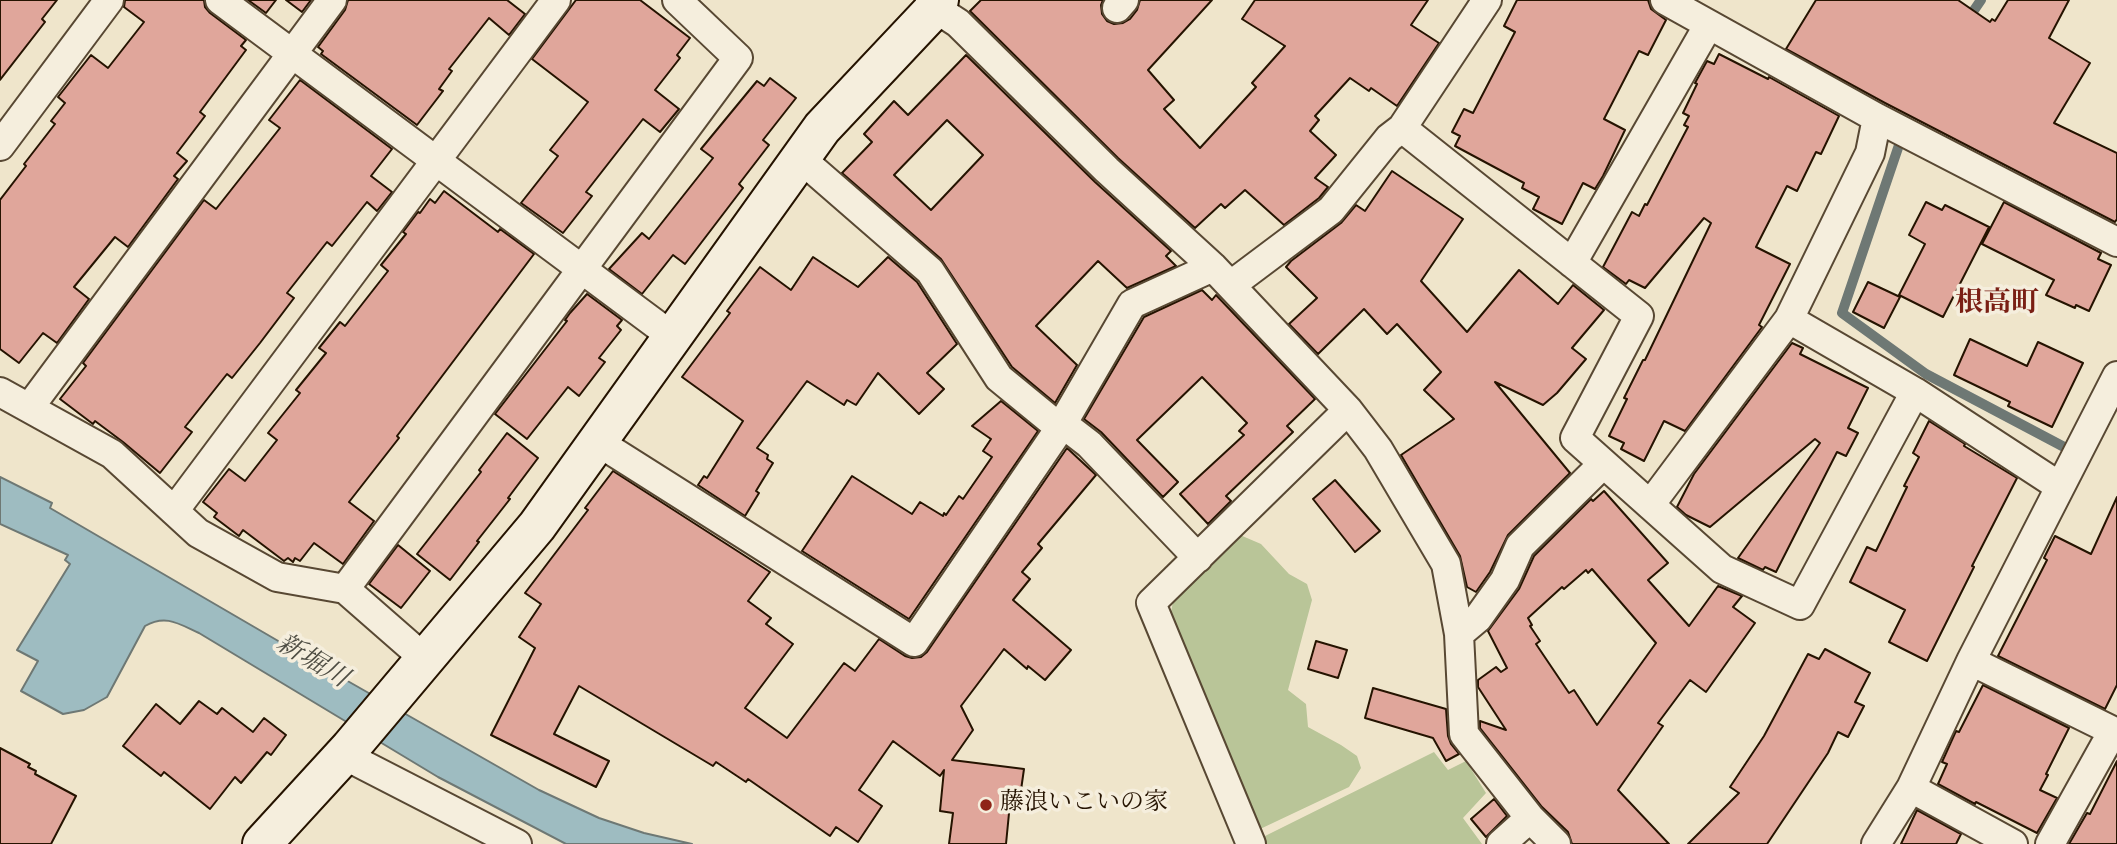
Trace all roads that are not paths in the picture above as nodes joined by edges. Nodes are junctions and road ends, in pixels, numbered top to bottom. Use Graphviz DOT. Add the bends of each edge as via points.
graph roads {
  1 [pos="109,0"];
  2 [pos="220,0"];
  3 [pos="332,0"];
  4 [pos="556,0"];
  5 [pos="677,0"];
  6 [pos="1487,0"];
  7 [pos="1665,0"];
  8 [pos="935,3"];
  9 [pos="1708,26"];
  10 [pos="292,54"];
  11 [pos="1877,118"];
  12 [pos="1402,128"];
  13 [pos="0,146"];
  14 [pos="800,158"];
  15 [pos="436,161"];
  16 [pos="2117,242"];
  17 [pos="1572,263"];
  18 [pos="581,269"];
  19 [pos="1222,276"];
  20 [pos="1789,319"];
  21 [pos="673,337"];
  22 [pos="2117,376"];
  23 [pos="0,392"];
  24 [pos="1915,392"];
  25 [pos="29,408"];
  26 [pos="1348,410"];
  27 [pos="1062,426"];
  28 [pos="598,442"];
  29 [pos="1604,464"];
  30 [pos="2059,486"];
  31 [pos="1650,505"];
  32 [pos="174,511"];
  33 [pos="1198,558"];
  34 [pos="345,589"];
  35 [pos="1459,634"];
  36 [pos="1970,660"];
  37 [pos="414,672"];
  38 [pos="2115,732"];
  39 [pos="347,751"];
  40 [pos="1911,788"];
  41 [pos="1530,818"];
  42 [pos="262,844"];
  43 [pos="517,844"];
  44 [pos="1251,844"];
  45 [pos="1501,844"];
  46 [pos="1556,844"];
  47 [pos="1877,844"];
  48 [pos="2013,844"];
  49 [pos="2050,844"];
  1 -- 13 [label="street"];
  2 -- 10 [label="street"];
  3 -- 10 [label="street"];
  4 -- 15 [label="street"];
  5 -- 18 [label="street" via="738,58"];
  6 -- 12 [label="street"];
  7 -- 9 [label="street"];
  8 -- 14 [label="street"];
  8 -- 19 [label="street"];
  9 -- 11 [label="street"];
  9 -- 17 [label="street"];
  10 -- 15 [label="street"];
  10 -- 25 [label="street"];
  11 -- 16 [label="street"];
  11 -- 20 [label="street" via="1870,153"];
  12 -- 17 [label="street"];
  12 -- 19 [label="street" via="1388,138 1331,210"];
  14 -- 21 [label="street"];
  14 -- 27 [label="street" via="930,271 999,378"];
  15 -- 18 [label="street"];
  15 -- 32 [label="street"];
  17 -- 29 [label="street" via="1639,316 1574,438"];
  18 -- 21 [label="street"];
  18 -- 34 [label="street"];
  19 -- 26 [label="street"];
  19 -- 27 [label="street" via="1132,304"];
  20 -- 24 [label="street"];
  20 -- 31 [label="street"];
  21 -- 28 [label="street"];
  22 -- 30 [label="street"];
  23 -- 25 [label="street"];
  24 -- 30 [label="street"];
  24 -- 31 [label="street" via="1800,605 1723,569"];
  25 -- 32 [label="street" via="112,454"];
  26 -- 33 [label="street"];
  26 -- 35 [label="street" via="1378,449 1446,564"];
  27 -- 28 [label="street" via="914,642"];
  27 -- 33 [label="street" via="1088,444"];
  28 -- 37 [label="street" via="537,526"];
  29 -- 31 [label="street"];
  29 -- 35 [label="street" via="1520,546 1505,580 1478,618"];
  30 -- 36 [label="street"];
  32 -- 34 [label="street" via="198,533 277,577"];
  33 -- 44 [label="street" via="1151,603"];
  34 -- 37 [label="street"];
  35 -- 41 [label="street" via="1464,734"];
  36 -- 38 [label="street"];
  36 -- 40 [label="street"];
  37 -- 39 [label="street"];
  38 -- 49 [label="street"];
  39 -- 42 [label="street"];
  39 -- 43 [label="street"];
  40 -- 47 [label="street"];
  40 -- 48 [label="street"];
  41 -- 45 [label="street"];
  41 -- 46 [label="street"];
}
